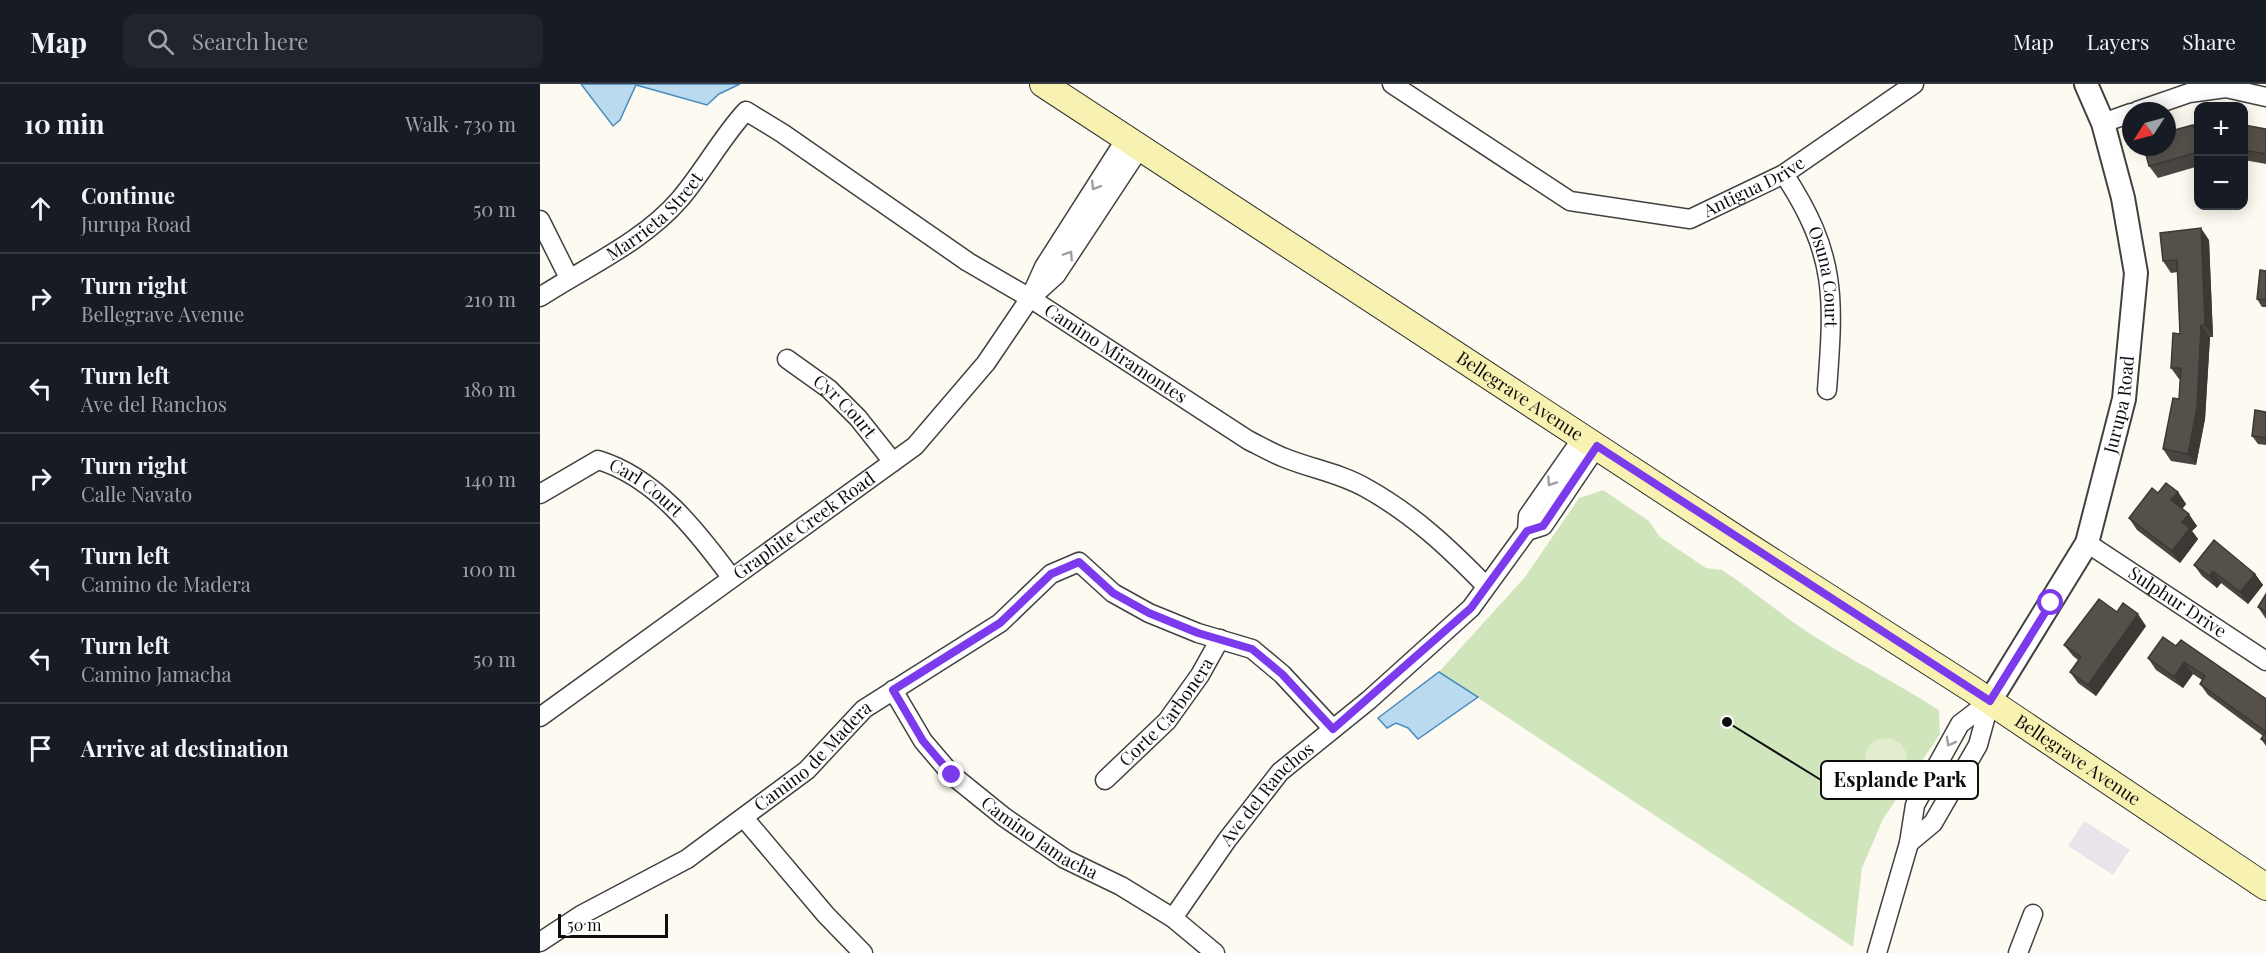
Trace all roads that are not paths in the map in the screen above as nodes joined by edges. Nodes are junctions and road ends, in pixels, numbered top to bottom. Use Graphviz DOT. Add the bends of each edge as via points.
graph roads {
  1 [pos="1043,84"];
  2 [pos="1392,84"];
  3 [pos="1914,84"];
  4 [pos="2086,84"];
  5 [pos="2266,97"];
  6 [pos="2163,102"];
  7 [pos="746,111"];
  8 [pos="2122,116"];
  9 [pos="2103,123"];
  10 [pos="1134,142"];
  11 [pos="1784,174"];
  12 [pos="540,220"];
  13 [pos="569,278"];
  14 [pos="540,297"];
  15 [pos="1030,298"];
  16 [pos="787,359"];
  17 [pos="1827,390"];
  18 [pos="1590,441"];
  19 [pos="893,462"];
  20 [pos="540,494"];
  21 [pos="2087,543"];
  22 [pos="731,577"];
  23 [pos="1486,586"];
  24 [pos="1220,639"];
  25 [pos="2266,661"];
  26 [pos="893,690"];
  27 [pos="1990,701"];
  28 [pos="540,717"];
  29 [pos="1333,729"];
  30 [pos="1106,780"];
  31 [pos="744,818"];
  32 [pos="1909,843"];
  33 [pos="2266,887"];
  34 [pos="2033,914"];
  35 [pos="1173,918"];
  36 [pos="543,934"];
  37 [pos="862,953"];
  38 [pos="1215,953"];
  39 [pos="1877,953"];
  40 [pos="2018,953"];
  1 -- 10 [label="main road, Bellegrave Avenue"];
  2 -- 11 [label="street, Antigua Drive" via="1570,201 1690,219"];
  3 -- 11 [label="street, Antigua Drive"];
  4 -- 9 [label="street, Jurupa Road"];
  5 -- 6 [label="street" via="2226,88 2189,93"];
  7 -- 13 [label="street, Marrieta Street" via="678,201 635,238"];
  7 -- 15 [label="street, Camino Miramontes" via="968,262"];
  8 -- 9 [label="street"];
  9 -- 21 [label="street, Jurupa Road" via="2123,198 2136,273 2124,399"];
  10 -- 15 [label="street, Graphite Creek Road" via="1044,267"];
  10 -- 18 [label="main road, Bellegrave Avenue"];
  11 -- 17 [label="street, Osuna Court" via="1813,221 1828,275 1832,305"];
  12 -- 13 [label="street"];
  13 -- 14 [label="street, Marrieta Street"];
  15 -- 19 [label="street, Graphite Creek Road" via="949,409 915,446"];
  15 -- 23 [label="street, Camino Miramontes" via="1248,440 1286,459 1365,487 1437,536"];
  16 -- 19 [label="street, Cyr Court" via="829,389"];
  18 -- 23 [label="street, Ave del Ranchos" via="1543,526 1527,531"];
  18 -- 27 [label="main road, Bellegrave Avenue"];
  19 -- 22 [label="street, Graphite Creek Road"];
  20 -- 22 [label="street, Carl Court" via="598,460 618,466 677,510"];
  21 -- 25 [label="street, Sulphur Drive"];
  21 -- 27 [label="street, Jurupa Road"];
  22 -- 28 [label="street, Graphite Creek Road"];
  23 -- 29 [label="street, Ave del Ranchos" via="1471,608"];
  24 -- 26 [label="street, Camino de Madera" via="1149,613 1113,593 1079,562 1051,574 1000,623"];
  24 -- 29 [label="street" via="1252,649 1282,674"];
  24 -- 30 [label="street, Corte Carbonera" via="1178,706"];
  26 -- 31 [label="street, Camino de Madera" via="864,710 807,770"];
  26 -- 35 [label="street, Camino Jamacha" via="923,741 952,775 986,803 1065,859 1121,886"];
  27 -- 32 [label="street" via="1978,745 1933,822"];
  27 -- 32 [label="street, one-way" via="1960,724 1915,805"];
  27 -- 33 [label="main road, Bellegrave Avenue"];
  29 -- 35 [label="street, Ave del Ranchos" via="1280,772"];
  31 -- 36 [label="street, Camino de Madera" via="687,859"];
  31 -- 37 [label="street"];
  32 -- 39 [label="street"];
  34 -- 40 [label="street"];
  35 -- 38 [label="street, Camino Jamacha"];
}
